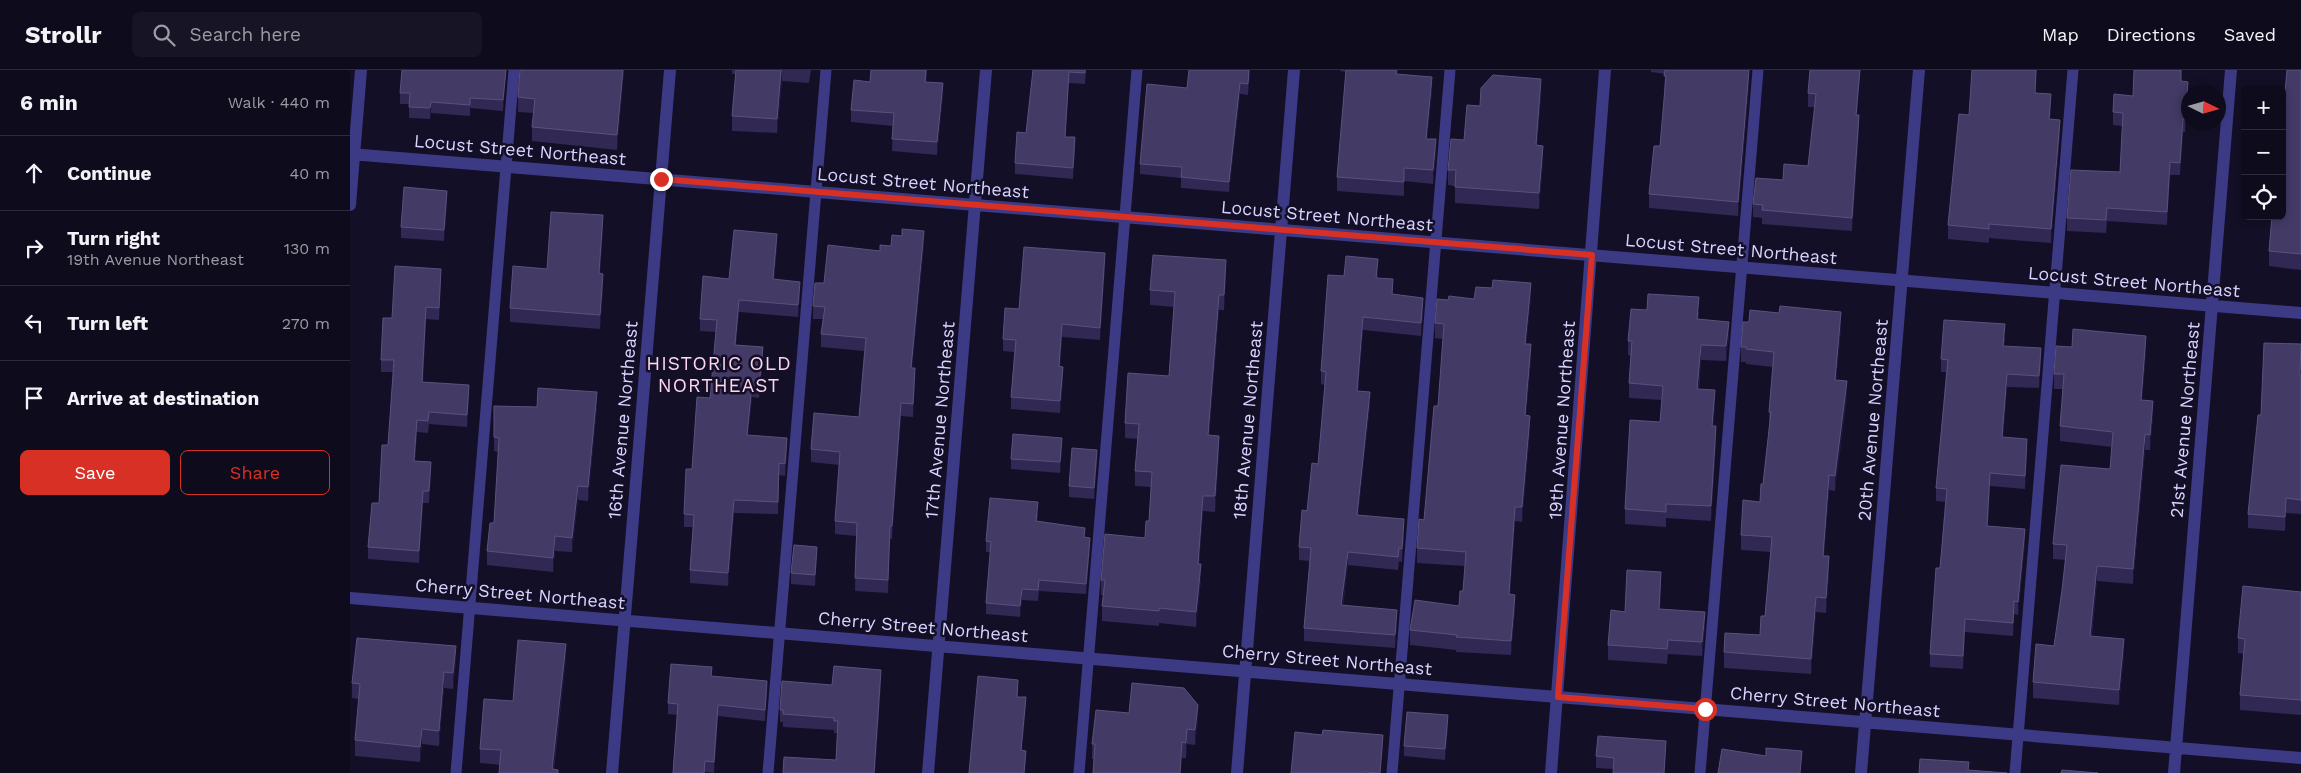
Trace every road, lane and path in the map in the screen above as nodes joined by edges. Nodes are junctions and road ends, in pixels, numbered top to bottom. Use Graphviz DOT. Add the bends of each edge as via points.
graph roads {
  1 [pos="361,70"];
  2 [pos="514,70"];
  3 [pos="670,70"];
  4 [pos="826,70"];
  5 [pos="986,70"];
  6 [pos="1137,70"];
  7 [pos="1294,70"];
  8 [pos="1450,70"];
  9 [pos="1605,70"];
  10 [pos="1758,70"];
  11 [pos="1919,70"];
  12 [pos="2073,70"];
  13 [pos="2232,70"];
  14 [pos="352,154"];
  15 [pos="506,166"];
  16 [pos="661,179"];
  17 [pos="816,192"];
  18 [pos="350,205"];
  19 [pos="975,205"];
  20 [pos="1125,217"];
  21 [pos="1281,230"];
  22 [pos="1436,242"];
  23 [pos="1592,255"];
  24 [pos="1741,267"];
  25 [pos="1902,281"];
  26 [pos="2055,293"];
  27 [pos="2212,306"];
  28 [pos="2301,313"];
  29 [pos="350,598"];
  30 [pos="470,608"];
  31 [pos="625,620"];
  32 [pos="779,633"];
  33 [pos="939,646"];
  34 [pos="1089,658"];
  35 [pos="1245,671"];
  36 [pos="1399,684"];
  37 [pos="1558,697"];
  38 [pos="1705,709"];
  39 [pos="1865,722"];
  40 [pos="2018,735"];
  41 [pos="2176,748"];
  42 [pos="2301,758"];
  43 [pos="456,773"];
  44 [pos="612,773"];
  45 [pos="768,773"];
  46 [pos="928,773"];
  47 [pos="1080,773"];
  48 [pos="1237,773"];
  49 [pos="1392,773"];
  50 [pos="1551,773"];
  51 [pos="1700,773"];
  52 [pos="1861,773"];
  53 [pos="2016,773"];
  54 [pos="2174,773"];
  1 -- 14 [label="street"];
  2 -- 15 [label="lane"];
  3 -- 16 [label="street, 16th Avenue Northeast"];
  4 -- 17 [label="lane"];
  5 -- 19 [label="street, 17th Avenue Northeast"];
  6 -- 20 [label="lane"];
  7 -- 21 [label="street, 18th Avenue Northeast"];
  8 -- 22 [label="lane"];
  9 -- 23 [label="street, 19th Avenue Northeast"];
  10 -- 24 [label="lane"];
  11 -- 25 [label="street, 20th Avenue Northeast"];
  12 -- 26 [label="lane"];
  13 -- 27 [label="street, 21st Avenue Northeast"];
  14 -- 15 [label="street, Locust Street Northeast"];
  14 -- 18 [label="street"];
  15 -- 16 [label="street, Locust Street Northeast"];
  15 -- 30 [label="lane"];
  16 -- 17 [label="street, Locust Street Northeast"];
  16 -- 31 [label="street, 16th Avenue Northeast"];
  17 -- 19 [label="street, Locust Street Northeast"];
  17 -- 32 [label="lane"];
  19 -- 20 [label="street, Locust Street Northeast"];
  19 -- 33 [label="street, 17th Avenue Northeast"];
  20 -- 21 [label="street, Locust Street Northeast"];
  20 -- 34 [label="lane"];
  21 -- 22 [label="street, Locust Street Northeast"];
  21 -- 35 [label="street, 18th Avenue Northeast"];
  22 -- 23 [label="street, Locust Street Northeast"];
  22 -- 36 [label="lane"];
  23 -- 24 [label="street, Locust Street Northeast"];
  23 -- 37 [label="street, 19th Avenue Northeast"];
  24 -- 25 [label="street, Locust Street Northeast"];
  24 -- 38 [label="lane"];
  25 -- 26 [label="street, Locust Street Northeast"];
  25 -- 39 [label="street, 20th Avenue Northeast"];
  26 -- 27 [label="street, Locust Street Northeast"];
  26 -- 40 [label="lane"];
  27 -- 28 [label="street, Locust Street Northeast"];
  27 -- 41 [label="street, 21st Avenue Northeast"];
  29 -- 30 [label="street, Cherry Street Northeast"];
  30 -- 31 [label="street, Cherry Street Northeast"];
  30 -- 43 [label="lane"];
  31 -- 32 [label="street, Cherry Street Northeast"];
  31 -- 44 [label="street, 16th Avenue Northeast"];
  32 -- 33 [label="street, Cherry Street Northeast"];
  32 -- 45 [label="lane"];
  33 -- 34 [label="street, Cherry Street Northeast"];
  33 -- 46 [label="street, 17th Avenue Northeast"];
  34 -- 35 [label="street, Cherry Street Northeast"];
  34 -- 47 [label="lane"];
  35 -- 36 [label="street, Cherry Street Northeast"];
  35 -- 48 [label="street, 18th Avenue Northeast"];
  36 -- 37 [label="street, Cherry Street Northeast"];
  36 -- 49 [label="lane"];
  37 -- 38 [label="street, Cherry Street Northeast"];
  37 -- 50 [label="street, 19th Avenue Northeast"];
  38 -- 39 [label="street, Cherry Street Northeast"];
  38 -- 51 [label="lane"];
  39 -- 40 [label="street, Cherry Street Northeast"];
  39 -- 52 [label="street, 20th Avenue Northeast"];
  40 -- 41 [label="street, Cherry Street Northeast"];
  40 -- 53 [label="lane"];
  41 -- 42 [label="street, Cherry Street Northeast"];
  41 -- 54 [label="street, 21st Avenue Northeast"];
}
